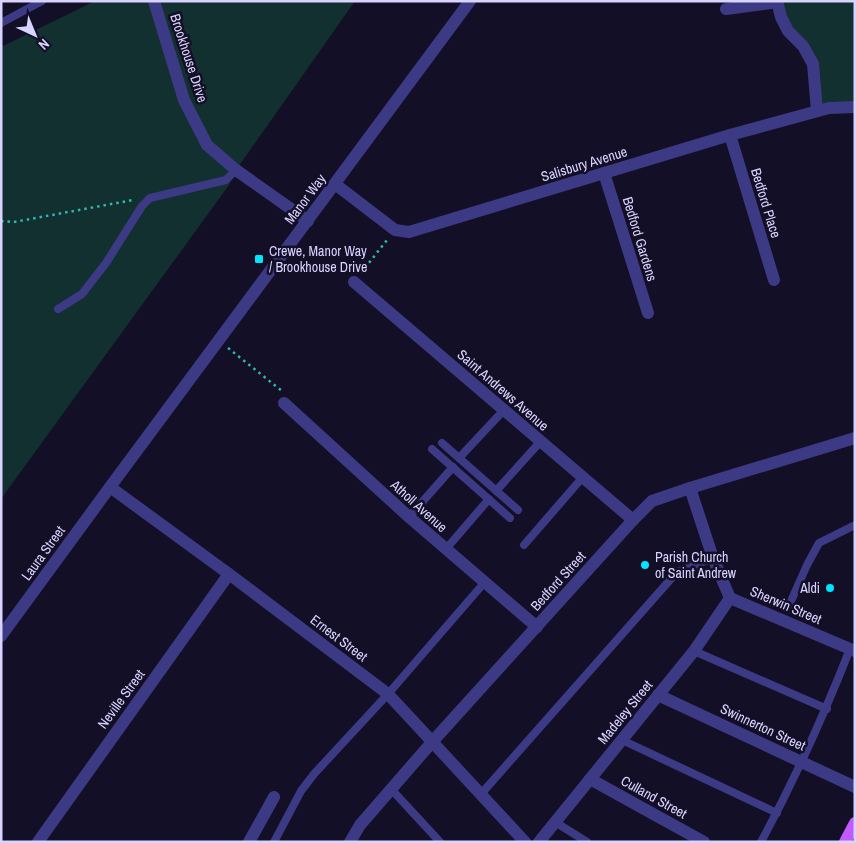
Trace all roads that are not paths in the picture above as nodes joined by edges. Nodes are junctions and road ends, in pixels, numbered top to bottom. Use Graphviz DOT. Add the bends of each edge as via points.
graph roads {
  1 [pos="42,1"];
  2 [pos="154,1"];
  3 [pos="470,1"];
  4 [pos="778,2"];
  5 [pos="726,9"];
  6 [pos="1,12"];
  7 [pos="3,21"];
  8 [pos="855,107"];
  9 [pos="817,111"];
  10 [pos="730,135"];
  11 [pos="236,170"];
  12 [pos="604,173"];
  13 [pos="335,184"];
  14 [pos="308,221"];
  15 [pos="774,280"];
  16 [pos="354,282"];
  17 [pos="58,309"];
  18 [pos="648,313"];
  19 [pos="284,403"];
  20 [pos="503,411"];
  21 [pos="855,438"];
  22 [pos="540,442"];
  23 [pos="442,443"];
  24 [pos="432,449"];
  25 [pos="459,458"];
  26 [pos="453,467"];
  27 [pos="582,478"];
  28 [pos="110,487"];
  29 [pos="690,488"];
  30 [pos="496,490"];
  31 [pos="489,500"];
  32 [pos="518,510"];
  33 [pos="409,517"];
  34 [pos="510,518"];
  35 [pos="633,520"];
  36 [pos="855,526"];
  37 [pos="524,544"];
  38 [pos="446,549"];
  39 [pos="713,558"];
  40 [pos="229,574"];
  41 [pos="484,583"];
  42 [pos="730,598"];
  43 [pos="788,608"];
  44 [pos="537,628"];
  45 [pos="1,636"];
  46 [pos="853,650"];
  47 [pos="694,651"];
  48 [pos="388,694"];
  49 [pos="658,695"];
  50 [pos="827,709"];
  51 [pos="622,740"];
  52 [pos="433,741"];
  53 [pos="802,762"];
  54 [pos="590,779"];
  55 [pos="855,787"];
  56 [pos="392,790"];
  57 [pos="481,794"];
  58 [pos="274,797"];
  59 [pos="777,813"];
  60 [pos="555,822"];
  61 [pos="855,823"];
  62 [pos="38,842"];
  63 [pos="249,842"];
  64 [pos="274,842"];
  65 [pos="350,842"];
  66 [pos="440,842"];
  67 [pos="525,842"];
  68 [pos="539,842"];
  69 [pos="587,842"];
  70 [pos="704,842"];
  71 [pos="760,842"];
  72 [pos="845,842"];
  1 -- 7 [label="lane"];
  2 -- 11 [label="street, Brookhouse Drive" via="184,100 206,145"];
  3 -- 13 [label="street, Manor Way"];
  4 -- 5 [label="street"];
  4 -- 9 [label="street" via="788,31 803,46 813,64"];
  6 -- 7 [label="lane"];
  8 -- 9 [label="street, Salisbury Avenue"];
  9 -- 10 [label="street, Salisbury Avenue"];
  10 -- 12 [label="street, Salisbury Avenue"];
  10 -- 15 [label="street, Bedford Place"];
  11 -- 14 [label="street, Brookhouse Drive"];
  11 -- 17 [label="lane" via="226,180 150,198 82,294"];
  12 -- 13 [label="street, Salisbury Avenue" via="409,232 396,230"];
  12 -- 18 [label="street, Bedford Gardens"];
  13 -- 14 [label="street, Manor Way"];
  14 -- 28 [label="street, Manor Way"];
  16 -- 20 [label="street, Saint Andrews Avenue"];
  19 -- 33 [label="street, Atholl Avenue"];
  20 -- 22 [label="street, Saint Andrews Avenue"];
  20 -- 25 [label="lane"];
  21 -- 29 [label="street, Bedford Street"];
  22 -- 27 [label="street, Saint Andrews Avenue"];
  22 -- 30 [label="lane"];
  23 -- 25 [label="lane"];
  24 -- 26 [label="lane"];
  25 -- 30 [label="lane"];
  26 -- 31 [label="lane"];
  26 -- 33 [label="lane"];
  27 -- 35 [label="street, Saint Andrews Avenue"];
  27 -- 37 [label="lane"];
  28 -- 40 [label="street, Ernest Street"];
  28 -- 45 [label="street, Laura Street"];
  29 -- 35 [label="street, Bedford Street" via="652,501"];
  29 -- 39 [label="street, Sherwin Street"];
  30 -- 32 [label="lane"];
  31 -- 34 [label="lane"];
  31 -- 38 [label="lane"];
  33 -- 38 [label="street, Atholl Avenue"];
  35 -- 44 [label="street, Bedford Street"];
  36 -- 43 [label="lane" via="819,543"];
  38 -- 41 [label="street, Atholl Avenue"];
  39 -- 42 [label="street, Sherwin Street"];
  39 -- 57 [label="lane" via="677,572"];
  40 -- 48 [label="street, Ernest Street"];
  40 -- 62 [label="street, Neville Street"];
  41 -- 44 [label="street, Atholl Avenue"];
  41 -- 48 [label="lane"];
  42 -- 46 [label="street, Sherwin Street"];
  42 -- 47 [label="street, Madeley Street"];
  44 -- 52 [label="street, Bedford Street"];
  46 -- 50 [label="lane"];
  47 -- 49 [label="street, Madeley Street"];
  47 -- 50 [label="lane"];
  48 -- 52 [label="street, Ernest Street"];
  48 -- 64 [label="lane" via="300,791"];
  49 -- 51 [label="street, Madeley Street"];
  49 -- 53 [label="street, Swinnerton Street"];
  50 -- 53 [label="lane"];
  51 -- 54 [label="street, Madeley Street"];
  51 -- 59 [label="lane"];
  52 -- 56 [label="street, Bedford Street"];
  52 -- 57 [label="street, Ernest Street"];
  53 -- 55 [label="street, Swinnerton Street"];
  53 -- 59 [label="lane"];
  54 -- 60 [label="street, Madeley Street"];
  54 -- 70 [label="street, Culland Street"];
  56 -- 65 [label="street, Bedford Street" via="360,824"];
  56 -- 66 [label="lane"];
  57 -- 67 [label="street, Ernest Street"];
  58 -- 63 [label="street"];
  59 -- 71 [label="lane"];
  60 -- 68 [label="street, Madeley Street"];
  60 -- 69 [label="lane"];
  61 -- 72 [label="main road"];
}
